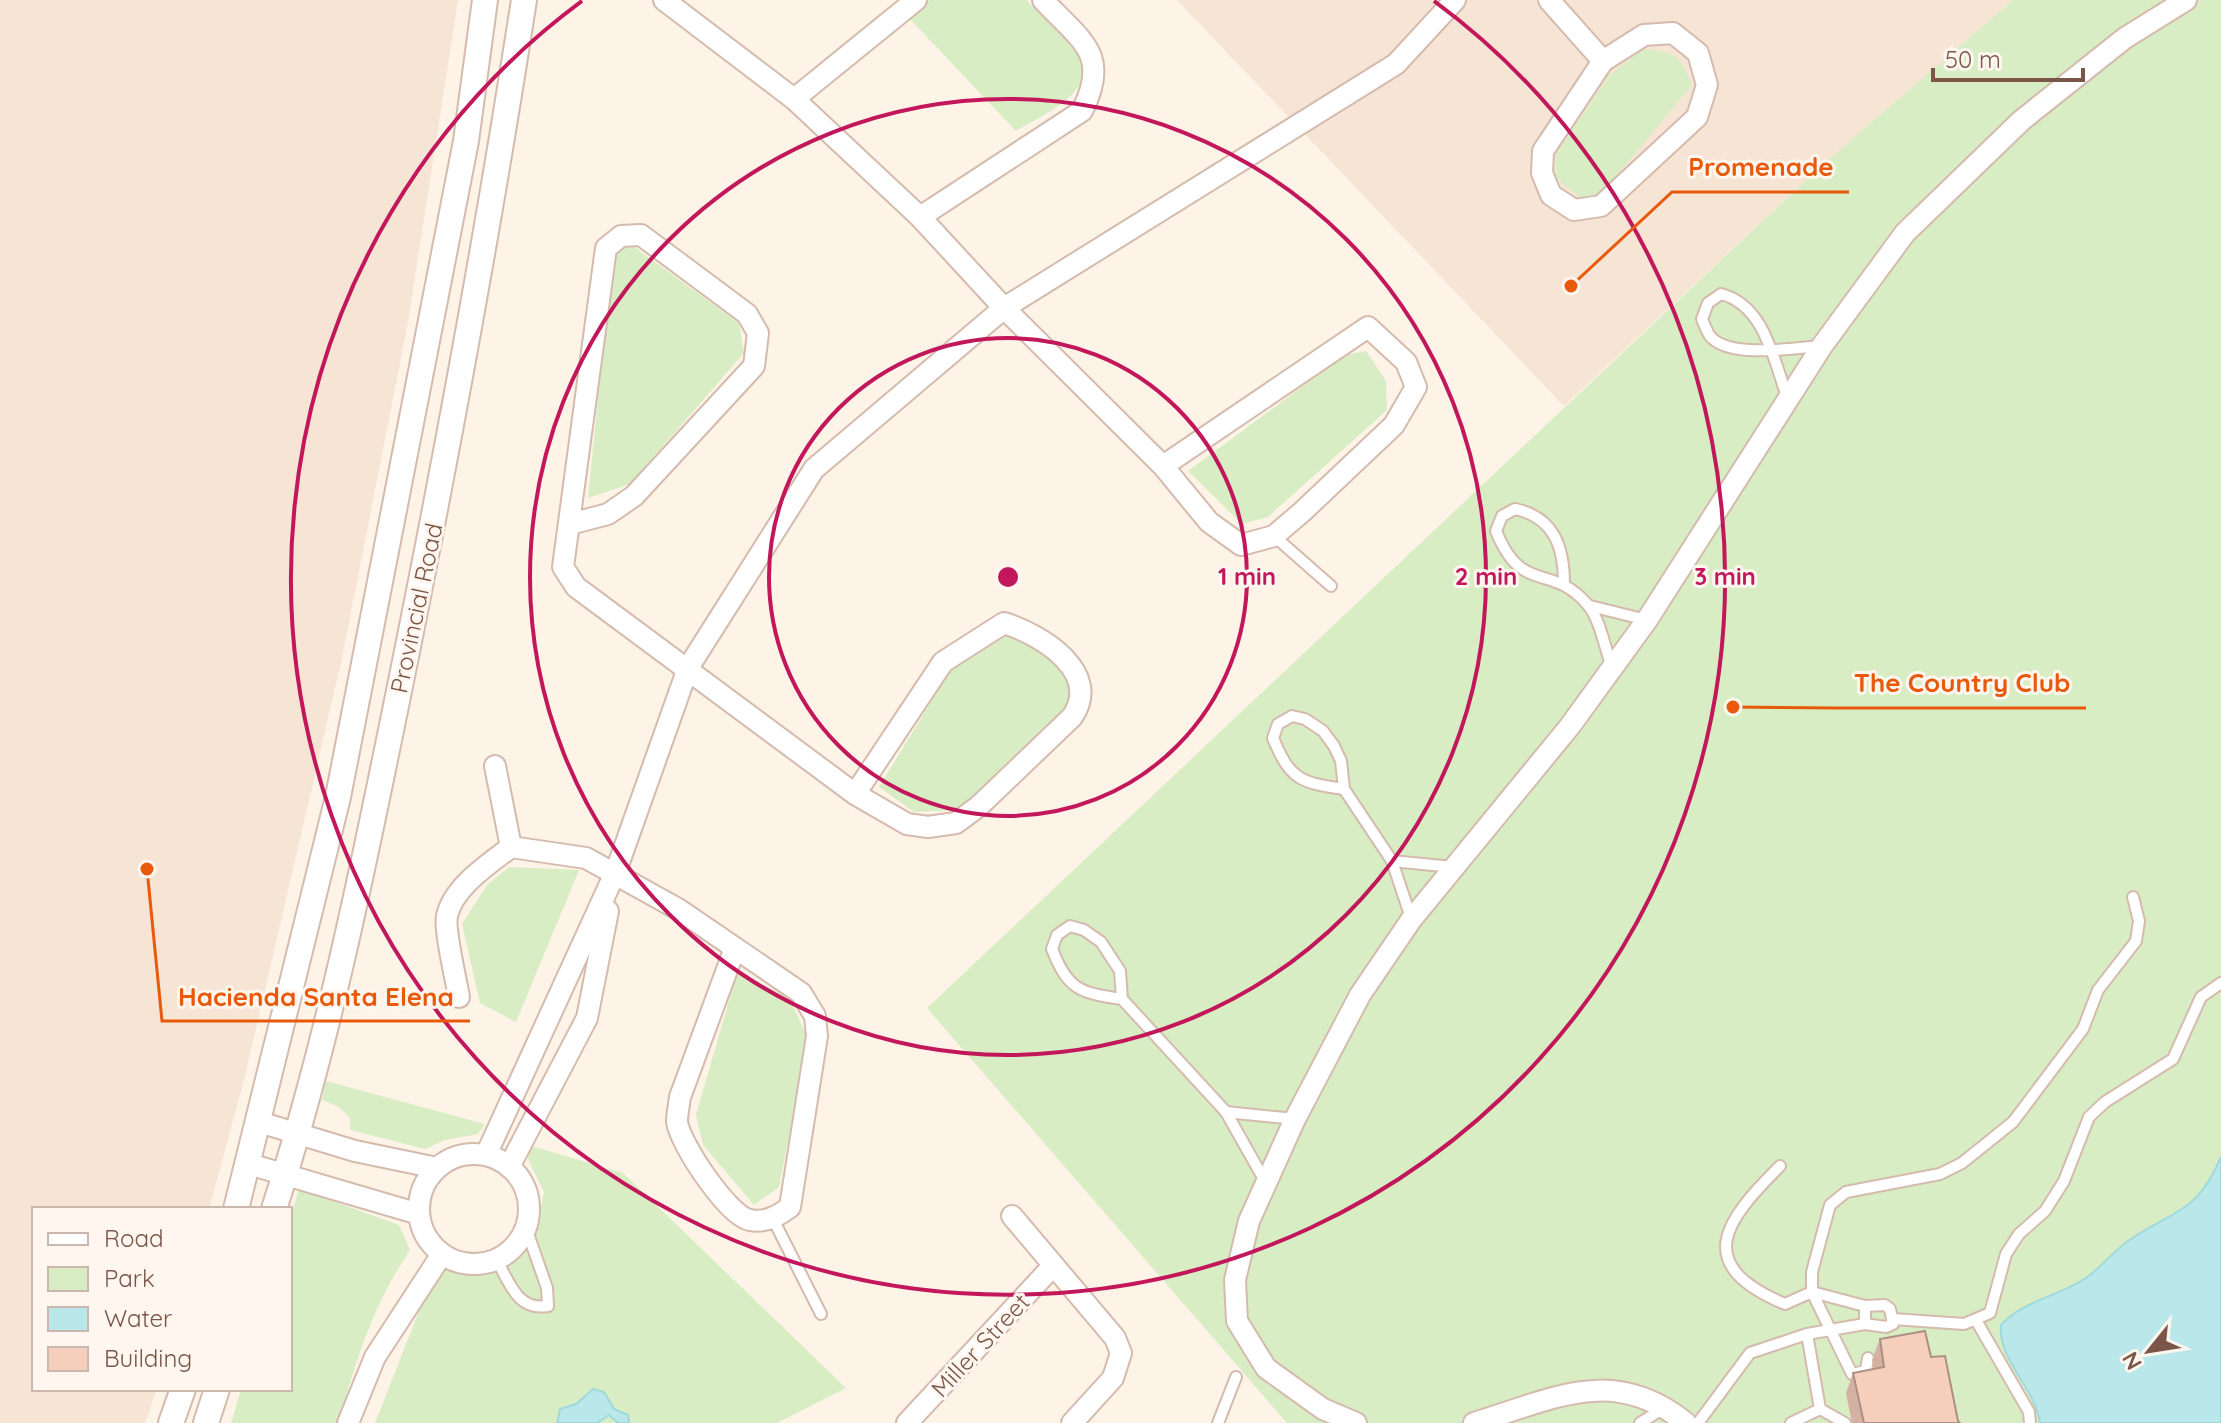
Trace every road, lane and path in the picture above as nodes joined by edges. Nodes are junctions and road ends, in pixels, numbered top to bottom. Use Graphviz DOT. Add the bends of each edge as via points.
graph roads {
  1 [pos="485,0"];
  2 [pos="524,0"];
  3 [pos="664,0"];
  4 [pos="916,0"];
  5 [pos="1043,0"];
  6 [pos="1455,0"];
  7 [pos="1549,0"];
  8 [pos="2186,0"];
  9 [pos="1603,61"];
  10 [pos="794,99"];
  11 [pos="920,217"];
  12 [pos="1004,308"];
  13 [pos="1822,346"];
  14 [pos="1769,349"];
  15 [pos="416,393"];
  16 [pos="1789,401"];
  17 [pos="456,402"];
  18 [pos="1163,466"];
  19 [pos="570,524"];
  20 [pos="1274,536"];
  21 [pos="1564,584"];
  22 [pos="1331,586"];
  23 [pos="1590,606"];
  24 [pos="1647,620"];
  25 [pos="1612,667"];
  26 [pos="688,668"];
  27 [pos="495,766"];
  28 [pos="1344,789"];
  29 [pos="855,794"];
  30 [pos="511,847"];
  31 [pos="1392,861"];
  32 [pos="1453,867"];
  33 [pos="616,871"];
  34 [pos="2133,897"];
  35 [pos="1411,920"];
  36 [pos="735,948"];
  37 [pos="2221,983"];
  38 [pos="459,997"];
  39 [pos="1122,999"];
  40 [pos="1226,1112"];
  41 [pos="1295,1119"];
  42 [pos="259,1122"];
  43 [pos="297,1134"];
  44 [pos="486,1155"];
  45 [pos="249,1164"];
  46 [pos="1780,1166"];
  47 [pos="509,1167"];
  48 [pos="437,1168"];
  49 [pos="285,1176"];
  50 [pos="1266,1183"];
  51 [pos="237,1207"];
  52 [pos="275,1207"];
  53 [pos="419,1214"];
  54 [pos="1012,1216"];
  55 [pos="773,1219"];
  56 [pos="526,1228"];
  57 [pos="442,1254"];
  58 [pos="496,1259"];
  59 [pos="1052,1267"];
  60 [pos="1812,1292"];
  61 [pos="1865,1306"];
  62 [pos="821,1314"];
  63 [pos="1893,1319"];
  64 [pos="1977,1322"];
  65 [pos="1865,1324"];
  66 [pos="1829,1333"];
  67 [pos="1807,1334"];
  68 [pos="1868,1358"];
  69 [pos="1236,1377"];
  70 [pos="182,1391"];
  71 [pos="216,1391"];
  72 [pos="1666,1407"];
  73 [pos="1820,1409"];
  74 [pos="171,1423"];
  75 [pos="206,1423"];
  76 [pos="348,1423"];
  77 [pos="907,1423"];
  78 [pos="1072,1423"];
  79 [pos="1218,1423"];
  80 [pos="1356,1423"];
  81 [pos="1474,1423"];
  82 [pos="1640,1423"];
  83 [pos="1686,1423"];
  84 [pos="1698,1423"];
  85 [pos="1791,1423"];
  86 [pos="1845,1423"];
  87 [pos="2030,1423"];
  1 -- 15 [label="street, Provincial Road" via="466,141"];
  2 -- 17 [label="street, Provincial Road"];
  3 -- 10 [label="street"];
  4 -- 10 [label="street"];
  5 -- 11 [label="street" via="1097,66 1082,111"];
  6 -- 12 [label="street" via="1396,64"];
  7 -- 9 [label="street"];
  8 -- 13 [label="street" via="2125,38 2022,120 1956,182 1905,233"];
  9 -- 9 [label="street" via="1543,151 1542,173 1551,195 1574,210 1601,206 1697,117 1707,85 1698,53 1673,33 1644,35"];
  10 -- 11 [label="street"];
  11 -- 12 [label="street"];
  12 -- 18 [label="street"];
  12 -- 26 [label="street" via="814,469"];
  13 -- 14 [label="lane"];
  13 -- 16 [label="street"];
  14 -- 14 [label="lane" via="1743,350 1712,338 1702,319 1708,303 1721,294 1752,310"];
  14 -- 16 [label="lane"];
  15 -- 17 [label="street"];
  15 -- 42 [label="street, Provincial Road" via="338,797"];
  16 -- 24 [label="street"];
  17 -- 43 [label="street, Provincial Road" via="375,808"];
  18 -- 20 [label="street" via="1209,522 1241,545"];
  18 -- 20 [label="street" via="1368,327 1406,362 1416,387 1394,425"];
  19 -- 19 [label="street" via="608,514 634,496 754,366 758,333 747,314 641,235 621,236 606,248"];
  19 -- 26 [label="street" via="563,567 576,587"];
  20 -- 22 [label="lane"];
  21 -- 21 [label="lane" via="1516,568 1496,531 1502,516 1515,509 1546,524 1564,553"];
  21 -- 23 [label="lane"];
  23 -- 24 [label="lane"];
  23 -- 25 [label="lane"];
  24 -- 25 [label="street"];
  25 -- 32 [label="street"];
  26 -- 29 [label="street"];
  26 -- 33 [label="street"];
  27 -- 30 [label="street"];
  28 -- 28 [label="lane" via="1293,776 1273,738 1278,724 1292,716 1323,731 1341,761"];
  28 -- 31 [label="lane"];
  29 -- 29 [label="street" via="907,824 956,823 1072,717 1082,703 1082,684 1060,654 1031,631 1004,623 943,662"];
  30 -- 33 [label="street" via="586,858"];
  30 -- 38 [label="street" via="460,892 447,916"];
  31 -- 32 [label="lane"];
  31 -- 35 [label="lane"];
  32 -- 35 [label="street"];
  33 -- 36 [label="street"];
  33 -- 44 [label="street"];
  33 -- 47 [label="street" via="587,1018"];
  34 -- 60 [label="lane" via="2139,921 2136,941 2098,990 2083,1029 2013,1122 1940,1174 1846,1192 1830,1205 1812,1272"];
  35 -- 41 [label="street" via="1360,995"];
  36 -- 55 [label="street" via="801,993 815,1016 817,1036 790,1207"];
  36 -- 55 [label="street" via="680,1097 677,1122 687,1150 736,1216"];
  37 -- 64 [label="lane" via="2201,997 2173,1059 2089,1117 2064,1181 2006,1254 1990,1313"];
  39 -- 39 [label="lane" via="1072,986 1052,949 1057,935 1070,926 1101,942 1120,971"];
  39 -- 40 [label="lane"];
  40 -- 41 [label="lane"];
  40 -- 50 [label="lane"];
  41 -- 50 [label="street"];
  42 -- 43 [label="street"];
  42 -- 45 [label="street, Provincial Road"];
  43 -- 48 [label="street"];
  43 -- 49 [label="street, Provincial Road"];
  44 -- 47 [label="street"];
  44 -- 48 [label="street" via="469,1154"];
  45 -- 49 [label="street"];
  45 -- 51 [label="street, Provincial Road"];
  46 -- 60 [label="lane" via="1742,1204 1724,1237 1743,1280 1772,1299 1785,1304"];
  47 -- 56 [label="street" via="527,1195"];
  48 -- 53 [label="street" via="423,1189"];
  49 -- 52 [label="street, Provincial Road"];
  49 -- 53 [label="street"];
  50 -- 80 [label="street" via="1249,1221 1235,1280 1237,1321 1280,1381"];
  53 -- 57 [label="street" via="431,1243"];
  54 -- 59 [label="street"];
  55 -- 62 [label="lane"];
  56 -- 58 [label="street" via="519,1241"];
  56 -- 58 [label="lane" via="548,1306 522,1303"];
  57 -- 58 [label="street" via="469,1263"];
  57 -- 76 [label="street" via="375,1357"];
  59 -- 77 [label="street, Miller Street"];
  59 -- 78 [label="street" via="1115,1338 1121,1353 1113,1378"];
  60 -- 61 [label="lane"];
  60 -- 66 [label="lane"];
  61 -- 63 [label="lane" via="1885,1305"];
  61 -- 65 [label="lane"];
  63 -- 64 [label="lane"];
  63 -- 65 [label="lane" via="1886,1327"];
  64 -- 87 [label="lane" via="2029,1412"];
  65 -- 66 [label="lane"];
  66 -- 67 [label="lane"];
  66 -- 68 [label="lane" via="1852,1374 1866,1371"];
  67 -- 73 [label="lane"];
  67 -- 84 [label="lane" via="1750,1353"];
  69 -- 79 [label="lane"];
  70 -- 74 [label="street"];
  71 -- 75 [label="street"];
  72 -- 81 [label="street" via="1638,1393 1606,1387 1574,1391"];
  72 -- 82 [label="lane"];
  72 -- 83 [label="street"];
  73 -- 85 [label="lane"];
  73 -- 86 [label="lane"];
}
